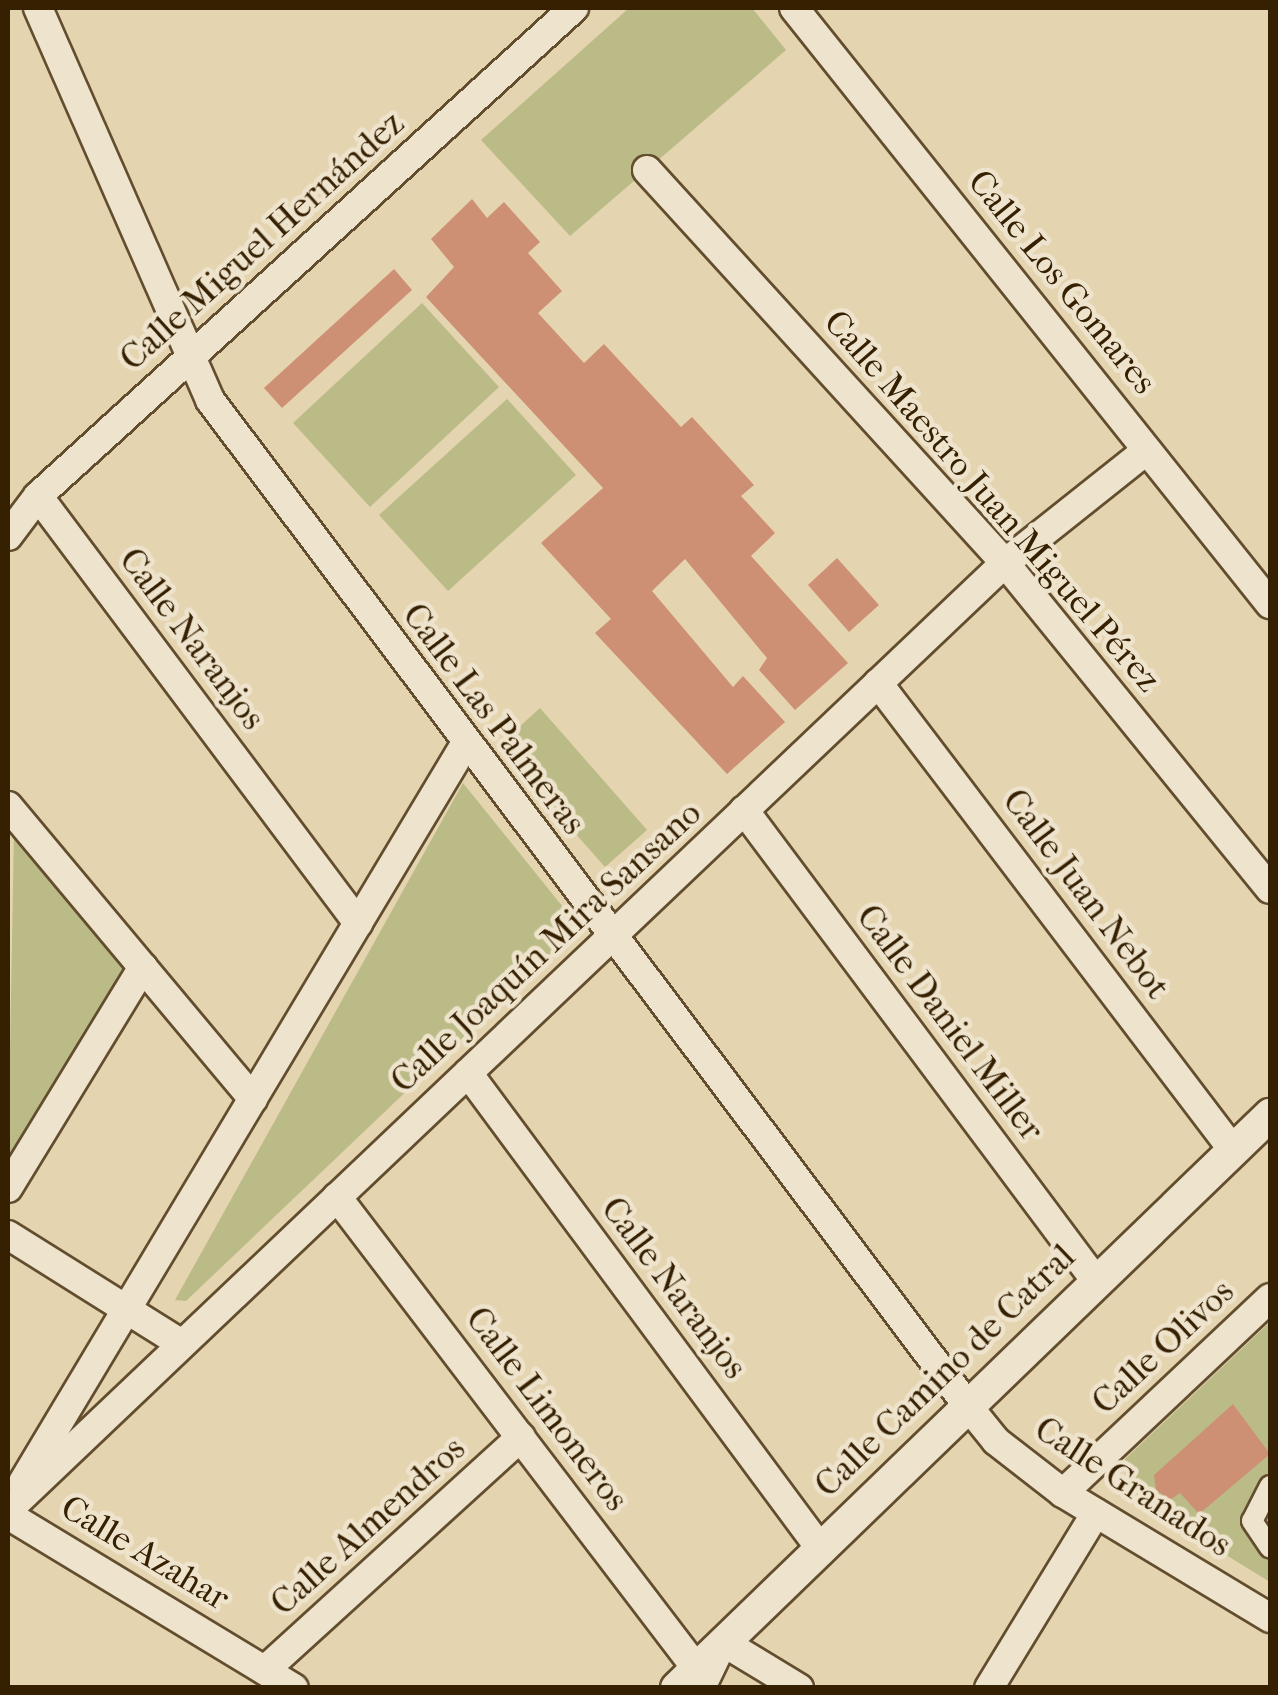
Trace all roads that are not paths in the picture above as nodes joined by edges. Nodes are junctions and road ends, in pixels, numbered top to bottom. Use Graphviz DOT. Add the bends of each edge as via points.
graph roads {
  1 [pos="38,8"];
  2 [pos="574,8"];
  3 [pos="794,8"];
  4 [pos="647,170"];
  5 [pos="193,356"];
  6 [pos="1147,450"];
  7 [pos="38,496"];
  8 [pos="8,536"];
  9 [pos="1005,563"];
  10 [pos="1270,604"];
  11 [pos="878,683"];
  12 [pos="464,746"];
  13 [pos="8,806"];
  14 [pos="744,810"];
  15 [pos="1270,888"];
  16 [pos="358,923"];
  17 [pos="614,934"];
  18 [pos="144,968"];
  19 [pos="468,1072"];
  20 [pos="253,1098"];
  21 [pos="1270,1115"];
  22 [pos="1234,1150"];
  23 [pos="8,1188"];
  24 [pos="337,1197"];
  25 [pos="8,1234"];
  26 [pos="1096,1280"];
  27 [pos="1270,1298"];
  28 [pos="126,1309"];
  29 [pos="182,1344"];
  30 [pos="967,1405"];
  31 [pos="521,1438"];
  32 [pos="1270,1486"];
  33 [pos="1063,1493"];
  34 [pos="8,1511"];
  35 [pos="1096,1513"];
  36 [pos="820,1548"];
  37 [pos="1270,1548"];
  38 [pos="1270,1618"];
  39 [pos="723,1642"];
  40 [pos="265,1670"];
  41 [pos="691,1681"];
  42 [pos="294,1688"];
  43 [pos="799,1688"];
  44 [pos="989,1688"];
  1 -- 5 [label="street, Calle Las Palmeras"];
  2 -- 5 [label="street, Calle Miguel Hernández"];
  3 -- 6 [label="street, Calle Los Gomares"];
  4 -- 9 [label="street, Calle Maestro Juan Miguel Pérez"];
  5 -- 7 [label="street, Calle Miguel Hernández"];
  5 -- 12 [label="street, Calle Las Palmeras" via="210,400"];
  6 -- 9 [label="street, Calle Joaquín Mira Sansano"];
  6 -- 10 [label="street, Calle Los Gomares"];
  7 -- 8 [label="street, Calle Miguel Hernández"];
  7 -- 16 [label="street, Calle Naranjos"];
  9 -- 11 [label="street, Calle Joaquín Mira Sansano"];
  9 -- 15 [label="street, Calle Maestro Juan Miguel Pérez"];
  11 -- 14 [label="street, Calle Joaquín Mira Sansano"];
  11 -- 22 [label="street, Calle Juan Nebot"];
  12 -- 16 [label="street"];
  12 -- 17 [label="street, Calle Las Palmeras"];
  13 -- 18 [label="street"];
  14 -- 17 [label="street, Calle Joaquín Mira Sansano"];
  14 -- 26 [label="street, Calle Daniel Miller"];
  16 -- 20 [label="street"];
  17 -- 19 [label="street, Calle Joaquín Mira Sansano"];
  17 -- 30 [label="street, Calle Las Palmeras"];
  18 -- 20 [label="street"];
  18 -- 23 [label="street"];
  19 -- 24 [label="street, Calle Joaquín Mira Sansano"];
  19 -- 36 [label="street, Calle Naranjos"];
  20 -- 28 [label="street"];
  21 -- 22 [label="street, Calle Camino de Catral"];
  22 -- 26 [label="street, Calle Camino de Catral"];
  24 -- 29 [label="street, Calle Joaquín Mira Sansano"];
  24 -- 31 [label="street, Calle Limoneros"];
  25 -- 28 [label="street"];
  26 -- 30 [label="street, Calle Camino de Catral"];
  27 -- 33 [label="street, Calle Olivos"];
  28 -- 29 [label="street"];
  28 -- 34 [label="street"];
  29 -- 34 [label="street, Calle Joaquín Mira Sansano"];
  30 -- 33 [label="street, Calle Granados" via="996,1441"];
  30 -- 36 [label="street, Calle Camino de Catral"];
  31 -- 40 [label="street, Calle Almendros"];
  31 -- 41 [label="street, Calle Limoneros"];
  32 -- 37 [label="street" via="1252,1521"];
  33 -- 35 [label="street, Calle Granados"];
  34 -- 40 [label="street, Calle Azahar"];
  35 -- 38 [label="street, Calle Granados"];
  35 -- 44 [label="street"];
  36 -- 39 [label="street, Calle Camino de Catral"];
  39 -- 41 [label="street, Calle Camino de Catral"];
  39 -- 43 [label="street"];
  40 -- 42 [label="street, Calle Azahar"];
}
